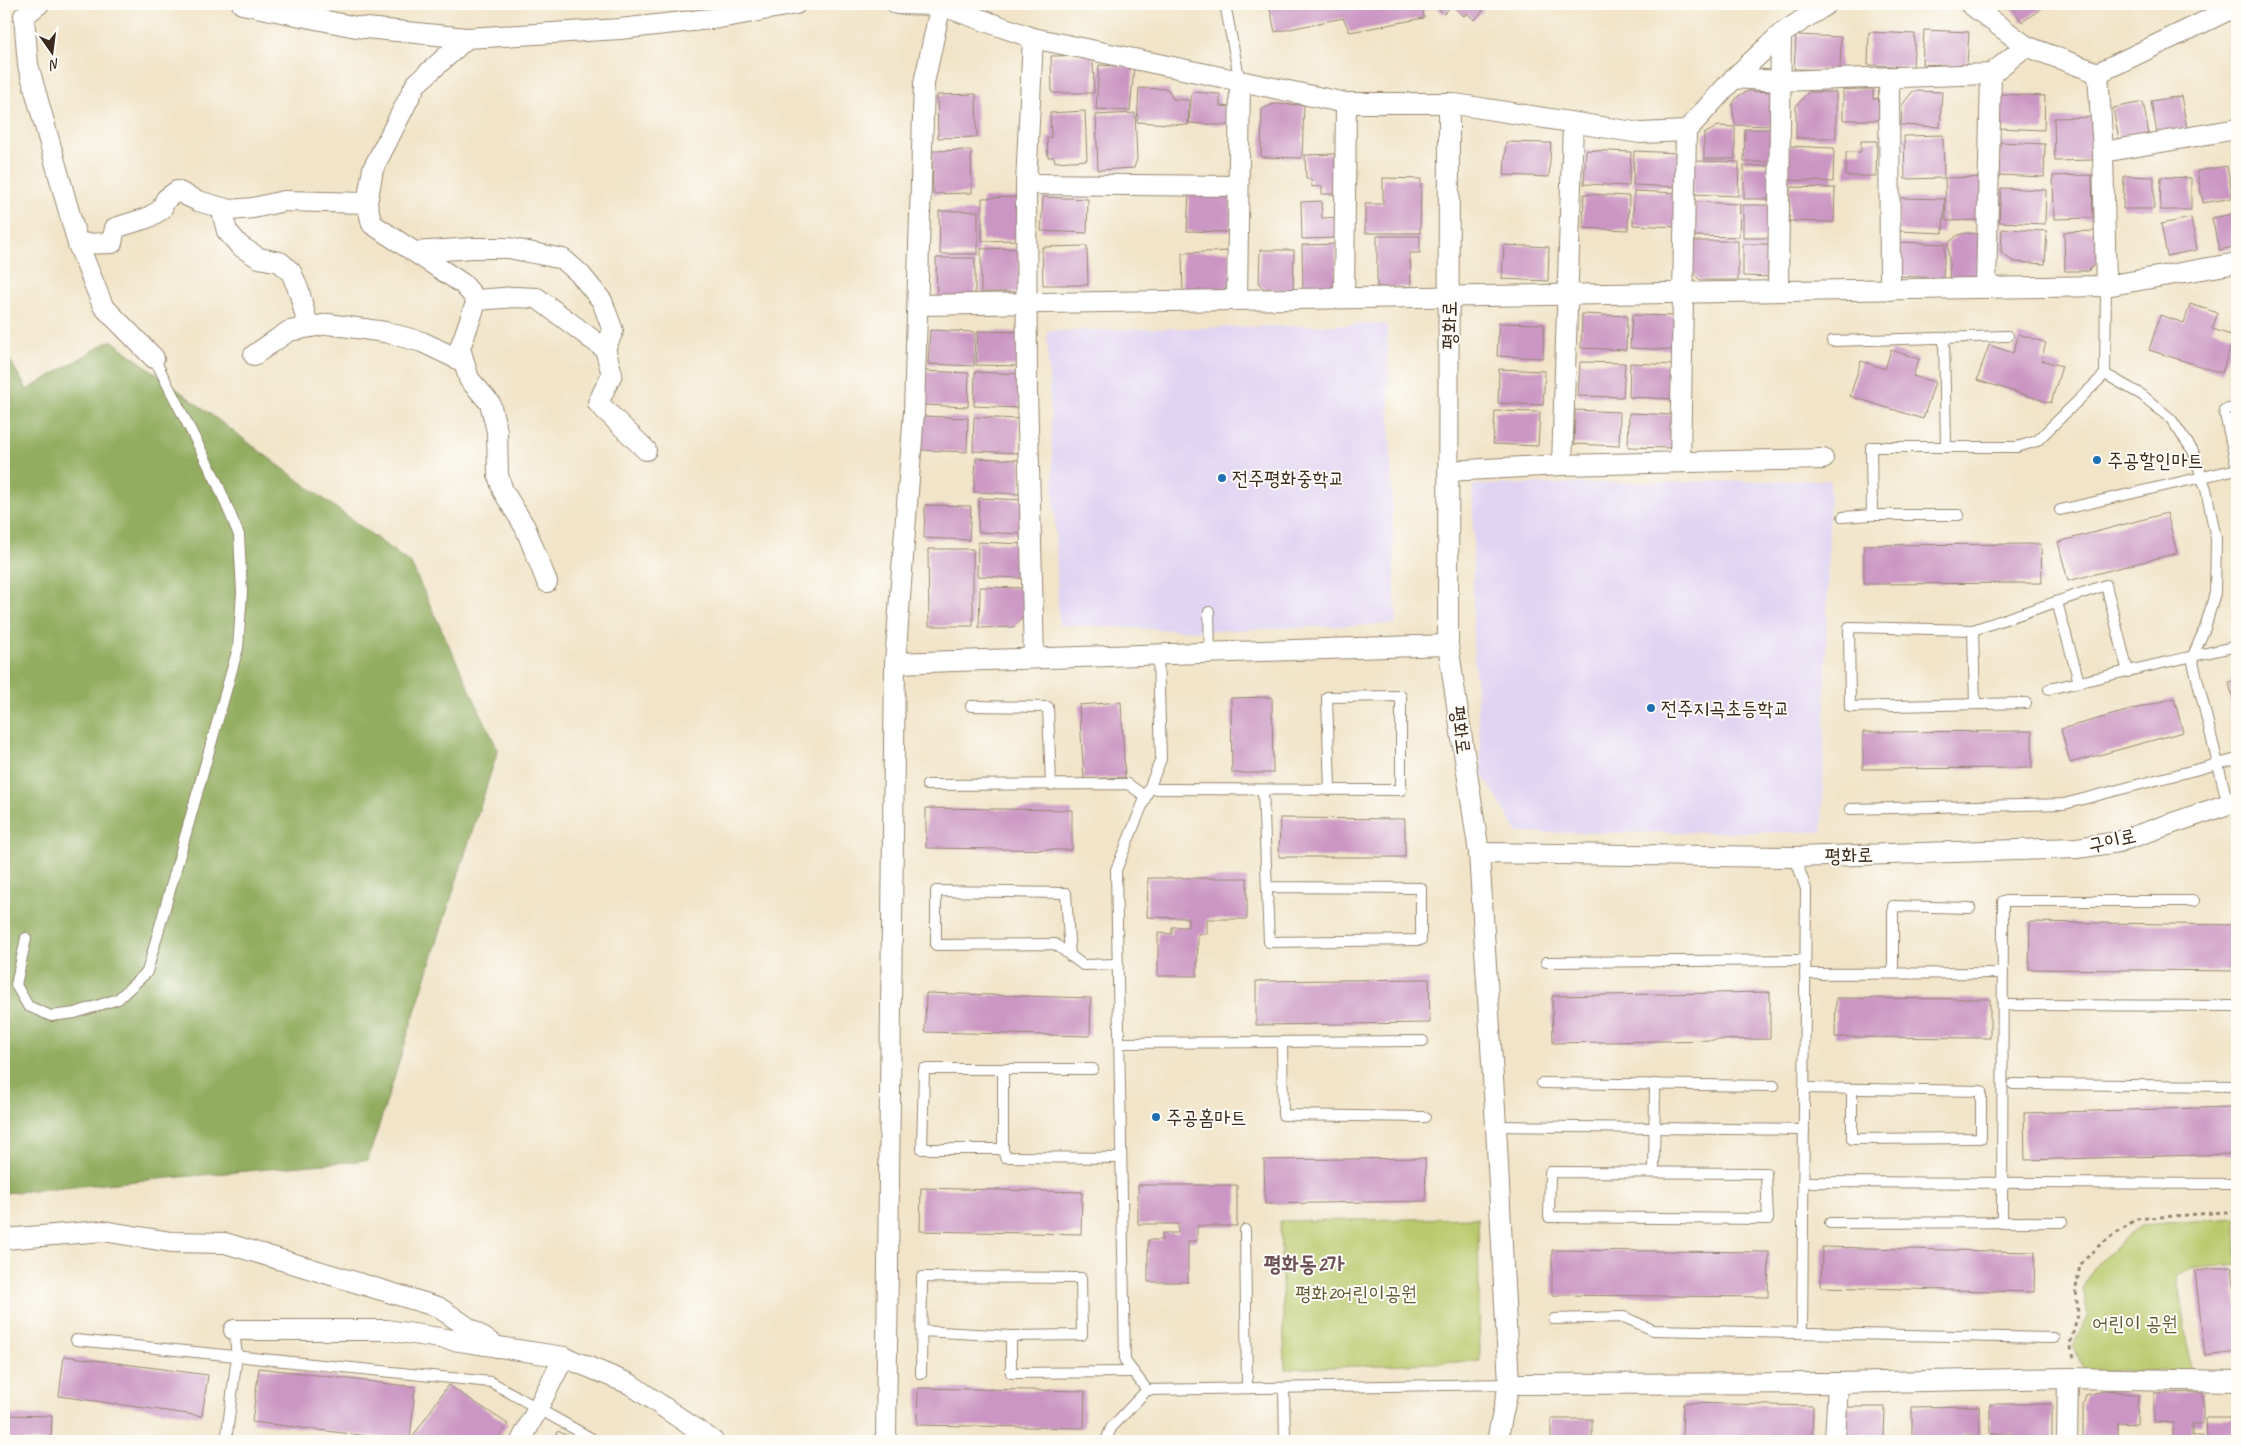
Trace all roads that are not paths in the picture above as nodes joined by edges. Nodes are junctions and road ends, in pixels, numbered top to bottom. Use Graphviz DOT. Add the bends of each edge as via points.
graph roads {
  1 [pos="39,4"];
  2 [pos="242,4"];
  3 [pos="796,4"];
  4 [pos="897,4"];
  5 [pos="941,4"];
  6 [pos="1225,4"];
  7 [pos="1827,4"];
  8 [pos="1970,4"];
  9 [pos="2237,6"];
  10 [pos="1781,34"];
  11 [pos="467,38"];
  12 [pos="1033,38"];
  13 [pos="2026,46"];
  14 [pos="2098,73"];
  15 [pos="1991,74"];
  16 [pos="1734,78"];
  17 [pos="1888,78"];
  18 [pos="1779,81"];
  19 [pos="1240,82"];
  20 [pos="1346,103"];
  21 [pos="1449,103"];
  22 [pos="1573,123"];
  23 [pos="2237,129"];
  24 [pos="1686,131"];
  25 [pos="2103,152"];
  26 [pos="1026,184"];
  27 [pos="1237,186"];
  28 [pos="367,202"];
  29 [pos="221,208"];
  30 [pos="78,244"];
  31 [pos="415,252"];
  32 [pos="2237,263"];
  33 [pos="2106,286"];
  34 [pos="1986,288"];
  35 [pos="1890,290"];
  36 [pos="1778,291"];
  37 [pos="1684,293"];
  38 [pos="1566,294"];
  39 [pos="1450,296"];
  40 [pos="1344,298"];
  41 [pos="477,300"];
  42 [pos="1237,300"];
  43 [pos="1026,303"];
  44 [pos="918,305"];
  45 [pos="308,326"];
  46 [pos="2008,336"];
  47 [pos="1944,338"];
  48 [pos="1832,341"];
  49 [pos="605,348"];
  50 [pos="254,355"];
  51 [pos="154,358"];
  52 [pos="464,362"];
  53 [pos="2105,374"];
  54 [pos="2237,407"];
  55 [pos="1946,447"];
  56 [pos="646,450"];
  57 [pos="1823,459"];
  58 [pos="1680,462"];
  59 [pos="1562,465"];
  60 [pos="2237,468"];
  61 [pos="1448,471"];
  62 [pos="2202,477"];
  63 [pos="2060,510"];
  64 [pos="1872,515"];
  65 [pos="1959,515"];
  66 [pos="1843,517"];
  67 [pos="547,582"];
  68 [pos="2057,602"];
  69 [pos="1209,612"];
  70 [pos="1973,630"];
  71 [pos="1448,645"];
  72 [pos="2237,646"];
  73 [pos="1210,653"];
  74 [pos="1158,654"];
  75 [pos="1034,658"];
  76 [pos="2192,658"];
  77 [pos="895,663"];
  78 [pos="2128,672"];
  79 [pos="2079,682"];
  80 [pos="2050,689"];
  81 [pos="2026,703"];
  82 [pos="1975,704"];
  83 [pos="971,706"];
  84 [pos="2237,759"];
  85 [pos="2218,764"];
  86 [pos="927,785"];
  87 [pos="1051,785"];
  88 [pos="1263,790"];
  89 [pos="1330,790"];
  90 [pos="1147,793"];
  91 [pos="2232,803"];
  92 [pos="1850,809"];
  93 [pos="1982,850"];
  94 [pos="1479,853"];
  95 [pos="1796,856"];
  96 [pos="1267,887"];
  97 [pos="2194,901"];
  98 [pos="1970,908"];
  99 [pos="26,938"];
  100 [pos="1070,956"];
  101 [pos="1805,960"];
  102 [pos="1546,962"];
  103 [pos="1118,964"];
  104 [pos="1894,973"];
  105 [pos="2003,973"];
  106 [pos="1805,974"];
  107 [pos="2003,1005"];
  108 [pos="2237,1006"];
  109 [pos="1423,1041"];
  110 [pos="1282,1042"];
  111 [pos="1120,1043"];
  112 [pos="1003,1069"];
  113 [pos="1093,1069"];
  114 [pos="1542,1083"];
  115 [pos="1655,1084"];
  116 [pos="2013,1084"];
  117 [pos="1774,1086"];
  118 [pos="2237,1086"];
  119 [pos="1804,1088"];
  120 [pos="1852,1088"];
  121 [pos="1425,1117"];
  122 [pos="1496,1126"];
  123 [pos="1654,1128"];
  124 [pos="1804,1130"];
  125 [pos="1003,1149"];
  126 [pos="1122,1158"];
  127 [pos="1654,1172"];
  128 [pos="1803,1182"];
  129 [pos="2002,1182"];
  130 [pos="2237,1184"];
  131 [pos="2062,1222"];
  132 [pos="1830,1223"];
  133 [pos="2002,1223"];
  134 [pos="1245,1230"];
  135 [pos="4,1239"];
  136 [pos="1554,1318"];
  137 [pos="234,1330"];
  138 [pos="922,1331"];
  139 [pos="1802,1333"];
  140 [pos="1011,1336"];
  141 [pos="2054,1338"];
  142 [pos="76,1340"];
  143 [pos="497,1347"];
  144 [pos="237,1356"];
  145 [pos="564,1357"];
  146 [pos="1133,1372"];
  147 [pos="921,1374"];
  148 [pos="2068,1378"];
  149 [pos="2237,1382"];
  150 [pos="1838,1383"];
  151 [pos="1509,1384"];
  152 [pos="1247,1388"];
  153 [pos="1284,1388"];
  154 [pos="1147,1390"];
  155 [pos="538,1409"];
  156 [pos="226,1441"];
  157 [pos="521,1441"];
  158 [pos="596,1441"];
  159 [pos="713,1441"];
  160 [pos="883,1441"];
  161 [pos="1106,1441"];
  162 [pos="1284,1441"];
  163 [pos="1497,1441"];
  164 [pos="1835,1441"];
  165 [pos="2067,1441"];
  1 -- 30 [label="street" via="24,16 28,65"];
  2 -- 11 [label="street" via="356,27"];
  3 -- 11 [label="street" via="719,18 620,29"];
  4 -- 5 [label="street"];
  5 -- 12 [label="street"];
  5 -- 44 [label="street" via="924,83"];
  6 -- 19 [label="lane"];
  7 -- 10 [label="street"];
  8 -- 13 [label="street"];
  9 -- 14 [label="street"];
  10 -- 16 [label="street"];
  10 -- 18 [label="street"];
  11 -- 28 [label="street" via="416,84 374,169"];
  12 -- 19 [label="street"];
  12 -- 26 [label="street"];
  13 -- 14 [label="street"];
  13 -- 15 [label="street"];
  14 -- 25 [label="street"];
  15 -- 17 [label="street"];
  15 -- 34 [label="street"];
  16 -- 18 [label="street"];
  16 -- 24 [label="street"];
  17 -- 18 [label="street"];
  17 -- 35 [label="street"];
  18 -- 36 [label="street"];
  19 -- 20 [label="street"];
  19 -- 27 [label="street"];
  20 -- 21 [label="street"];
  20 -- 40 [label="street"];
  21 -- 22 [label="street"];
  21 -- 39 [label="street, 평화로"];
  22 -- 24 [label="street" via="1640,133"];
  22 -- 38 [label="street"];
  23 -- 25 [label="street"];
  24 -- 37 [label="street"];
  25 -- 33 [label="street"];
  26 -- 27 [label="street"];
  26 -- 43 [label="street"];
  27 -- 42 [label="street"];
  28 -- 29 [label="street" via="284,201 253,208"];
  28 -- 31 [label="street" via="372,224"];
  29 -- 30 [label="street" via="177,191 166,199 161,210 115,228 112,243"];
  29 -- 45 [label="street" via="227,231 240,246 259,258 280,262 291,272"];
  30 -- 51 [label="street" via="103,306"];
  31 -- 41 [label="street" via="463,284"];
  31 -- 49 [label="street" via="509,248 563,259 602,301 613,330"];
  32 -- 33 [label="street"];
  33 -- 34 [label="street"];
  33 -- 53 [label="lane"];
  34 -- 35 [label="street"];
  35 -- 36 [label="street"];
  36 -- 37 [label="street"];
  37 -- 38 [label="street"];
  37 -- 58 [label="street"];
  38 -- 39 [label="street"];
  38 -- 59 [label="street"];
  39 -- 40 [label="street"];
  39 -- 61 [label="street, 평화로"];
  40 -- 42 [label="street"];
  41 -- 49 [label="street" via="515,296 537,298"];
  41 -- 52 [label="street" via="460,348"];
  42 -- 43 [label="street"];
  43 -- 44 [label="street"];
  43 -- 75 [label="street"];
  44 -- 77 [label="street" via="914,412"];
  45 -- 50 [label="street" via="288,331"];
  45 -- 52 [label="street" via="341,325 385,332 422,342"];
  46 -- 47 [label="lane"];
  47 -- 48 [label="lane"];
  47 -- 55 [label="lane"];
  49 -- 56 [label="street" via="612,374 598,403"];
  51 -- 99 [label="lane" via="216,480 239,535 242,592 238,648 147,972 118,999 75,1013 51,1016 28,1006 16,985"];
  52 -- 67 [label="street" via="469,379 490,403 497,431 498,475 503,491 526,527"];
  53 -- 55 [label="lane" via="2037,441 2017,447"];
  53 -- 62 [label="lane" via="2142,395 2171,419 2193,451"];
  54 -- 60 [label="lane" via="2224,410"];
  55 -- 64 [label="lane" via="1871,447"];
  57 -- 58 [label="street"];
  58 -- 59 [label="street"];
  59 -- 61 [label="street"];
  60 -- 62 [label="lane"];
  61 -- 71 [label="street, 평화로"];
  62 -- 63 [label="lane"];
  62 -- 76 [label="lane" via="2216,539 2215,593"];
  64 -- 65 [label="lane"];
  64 -- 66 [label="lane"];
  68 -- 70 [label="lane"];
  68 -- 78 [label="lane" via="2106,586"];
  68 -- 79 [label="lane"];
  69 -- 73 [label="lane"];
  70 -- 82 [label="lane"];
  70 -- 82 [label="lane" via="1849,627 1850,707"];
  71 -- 73 [label="street"];
  71 -- 94 [label="street, 평화로"];
  72 -- 76 [label="lane"];
  73 -- 74 [label="street"];
  74 -- 75 [label="street"];
  74 -- 90 [label="lane" via="1161,759"];
  75 -- 77 [label="street"];
  76 -- 78 [label="lane"];
  76 -- 85 [label="lane"];
  77 -- 160 [label="street" via="886,1438"];
  78 -- 79 [label="lane"];
  79 -- 80 [label="lane"];
  81 -- 82 [label="lane"];
  83 -- 87 [label="lane" via="1048,707"];
  84 -- 85 [label="lane"];
  85 -- 91 [label="lane"];
  85 -- 92 [label="lane" via="2064,804"];
  86 -- 87 [label="lane"];
  87 -- 90 [label="lane" via="1128,784"];
  88 -- 89 [label="lane"];
  88 -- 90 [label="lane"];
  88 -- 96 [label="lane"];
  89 -- 89 [label="lane" via="1400,790 1401,696 1327,697"];
  90 -- 103 [label="lane" via="1116,870"];
  91 -- 93 [label="street, 구이로" via="2118,842 2077,848"];
  93 -- 95 [label="street, 평화로"];
  94 -- 95 [label="street, 평화로"];
  94 -- 122 [label="street"];
  95 -- 101 [label="lane" via="1806,889"];
  96 -- 96 [label="lane" via="1269,942 1421,940 1421,888"];
  97 -- 105 [label="lane" via="2003,901"];
  98 -- 104 [label="lane" via="1893,906"];
  100 -- 100 [label="lane" via="1055,944 936,945 936,891 1066,893"];
  100 -- 103 [label="lane" via="1083,965"];
  101 -- 102 [label="lane"];
  101 -- 106 [label="lane"];
  103 -- 111 [label="lane"];
  104 -- 105 [label="lane"];
  104 -- 106 [label="lane"];
  105 -- 107 [label="lane"];
  106 -- 119 [label="lane"];
  107 -- 108 [label="lane"];
  107 -- 129 [label="lane"];
  109 -- 110 [label="lane"];
  110 -- 111 [label="lane"];
  110 -- 121 [label="lane" via="1283,1115"];
  111 -- 126 [label="lane"];
  112 -- 113 [label="lane"];
  112 -- 125 [label="lane"];
  112 -- 125 [label="lane" via="924,1069 922,1149"];
  114 -- 115 [label="lane"];
  115 -- 117 [label="lane"];
  115 -- 123 [label="lane"];
  116 -- 118 [label="lane"];
  119 -- 120 [label="lane"];
  119 -- 124 [label="lane"];
  120 -- 120 [label="lane" via="1981,1091 1981,1138 1852,1139"];
  122 -- 123 [label="lane"];
  122 -- 151 [label="street"];
  123 -- 124 [label="lane"];
  123 -- 127 [label="lane"];
  124 -- 128 [label="lane"];
  125 -- 126 [label="lane" via="1005,1157"];
  126 -- 146 [label="lane" via="1125,1361"];
  127 -- 127 [label="lane" via="1766,1173 1768,1219 1549,1216 1550,1172"];
  128 -- 129 [label="lane"];
  128 -- 139 [label="lane"];
  129 -- 130 [label="lane"];
  129 -- 133 [label="lane"];
  131 -- 133 [label="lane"];
  132 -- 133 [label="lane"];
  134 -- 152 [label="lane"];
  135 -- 143 [label="street" via="103,1231 171,1242 225,1243 438,1307"];
  136 -- 139 [label="lane" via="1624,1317 1653,1330"];
  137 -- 143 [label="street" via="387,1330"];
  137 -- 144 [label="lane"];
  138 -- 140 [label="lane"];
  138 -- 140 [label="lane" via="922,1277 1081,1278 1082,1335"];
  138 -- 147 [label="lane"];
  139 -- 141 [label="lane"];
  140 -- 146 [label="lane" via="1011,1373"];
  142 -- 144 [label="lane"];
  143 -- 145 [label="street"];
  144 -- 155 [label="lane" via="491,1382"];
  144 -- 156 [label="lane"];
  145 -- 155 [label="street"];
  145 -- 159 [label="street" via="630,1384"];
  146 -- 154 [label="lane"];
  148 -- 149 [label="street"];
  148 -- 150 [label="street"];
  148 -- 165 [label="street"];
  150 -- 151 [label="street"];
  150 -- 164 [label="street"];
  151 -- 153 [label="lane"];
  151 -- 163 [label="street"];
  152 -- 153 [label="lane"];
  152 -- 154 [label="lane"];
  153 -- 162 [label="lane"];
  154 -- 161 [label="lane" via="1111,1428"];
  155 -- 157 [label="street"];
  155 -- 158 [label="lane"];
}
